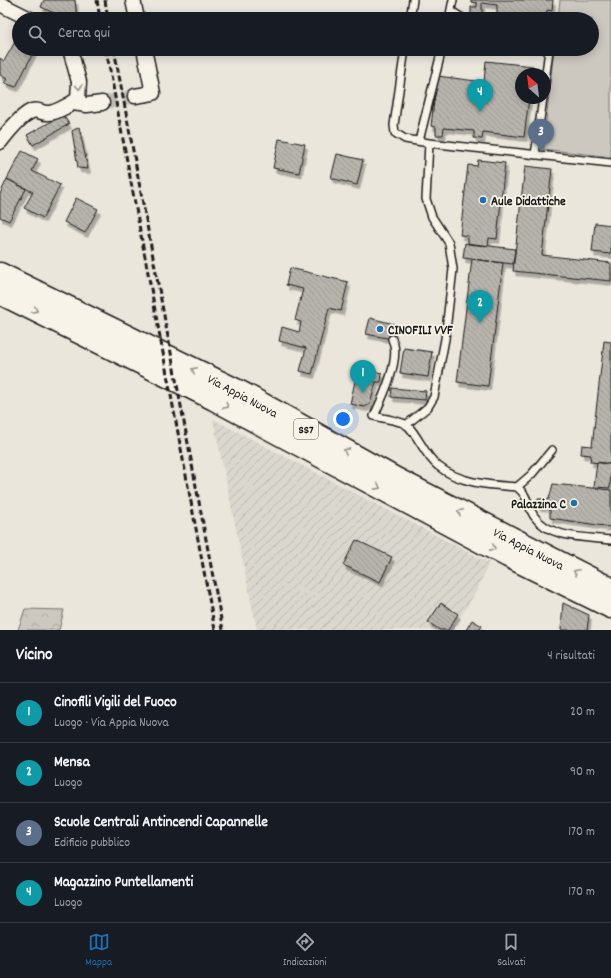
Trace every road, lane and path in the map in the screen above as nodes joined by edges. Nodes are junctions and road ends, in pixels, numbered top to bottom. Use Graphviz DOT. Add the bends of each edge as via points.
graph roads {
  1 [pos="133,0"];
  2 [pos="413,0"];
  3 [pos="453,0"];
  4 [pos="0,4"];
  5 [pos="451,11"];
  6 [pos="16,12"];
  7 [pos="136,12"];
  8 [pos="411,12"];
  9 [pos="72,56"];
  10 [pos="145,56"];
  11 [pos="404,56"];
  12 [pos="440,56"];
  13 [pos="548,56"];
  14 [pos="547,68"];
  15 [pos="135,96"];
  16 [pos="73,103"];
  17 [pos="102,103"];
  18 [pos="542,104"];
  19 [pos="419,141"];
  20 [pos="0,142"];
  21 [pos="429,143"];
  22 [pos="536,155"];
  23 [pos="611,163"];
  24 [pos="0,274"];
  25 [pos="0,293"];
  26 [pos="392,339"];
  27 [pos="406,425"];
  28 [pos="552,450"];
  29 [pos="518,487"];
  30 [pos="611,540"];
  31 [pos="611,589"];
  32 [pos="611,607"];
  1 -- 7 [label="street"];
  2 -- 8 [label="lane"];
  3 -- 5 [label="lane"];
  4 -- 6 [label="street"];
  9 -- 16 [label="street, one-way" via="80,86 79,97"];
  10 -- 15 [label="street" via="153,93"];
  11 -- 19 [label="lane" via="394,130 401,138"];
  12 -- 19 [label="lane"];
  13 -- 14 [label="lane"];
  16 -- 17 [label="street"];
  16 -- 20 [label="street" via="49,113 37,110 29,112"];
  18 -- 22 [label="lane"];
  19 -- 21 [label="lane"];
  21 -- 22 [label="lane"];
  21 -- 27 [label="lane" via="426,199 432,217 449,243 453,269 446,339 434,397 428,407"];
  22 -- 23 [label="lane"];
  31 -- 24 [label="main road, Via Appia Nuova / SS7, one-way" via="403,483 242,393"];
  25 -- 32 [label="main road, Via Appia Nuova / SS7, one-way" via="214,399 508,556"];
  26 -- 27 [label="lane" via="394,359 388,384 374,416"];
  27 -- 29 [label="lane" via="434,462 444,470 476,482"];
  28 -- 29 [label="lane"];
  29 -- 30 [label="lane" via="526,496 534,515 548,528 567,534"];
}
